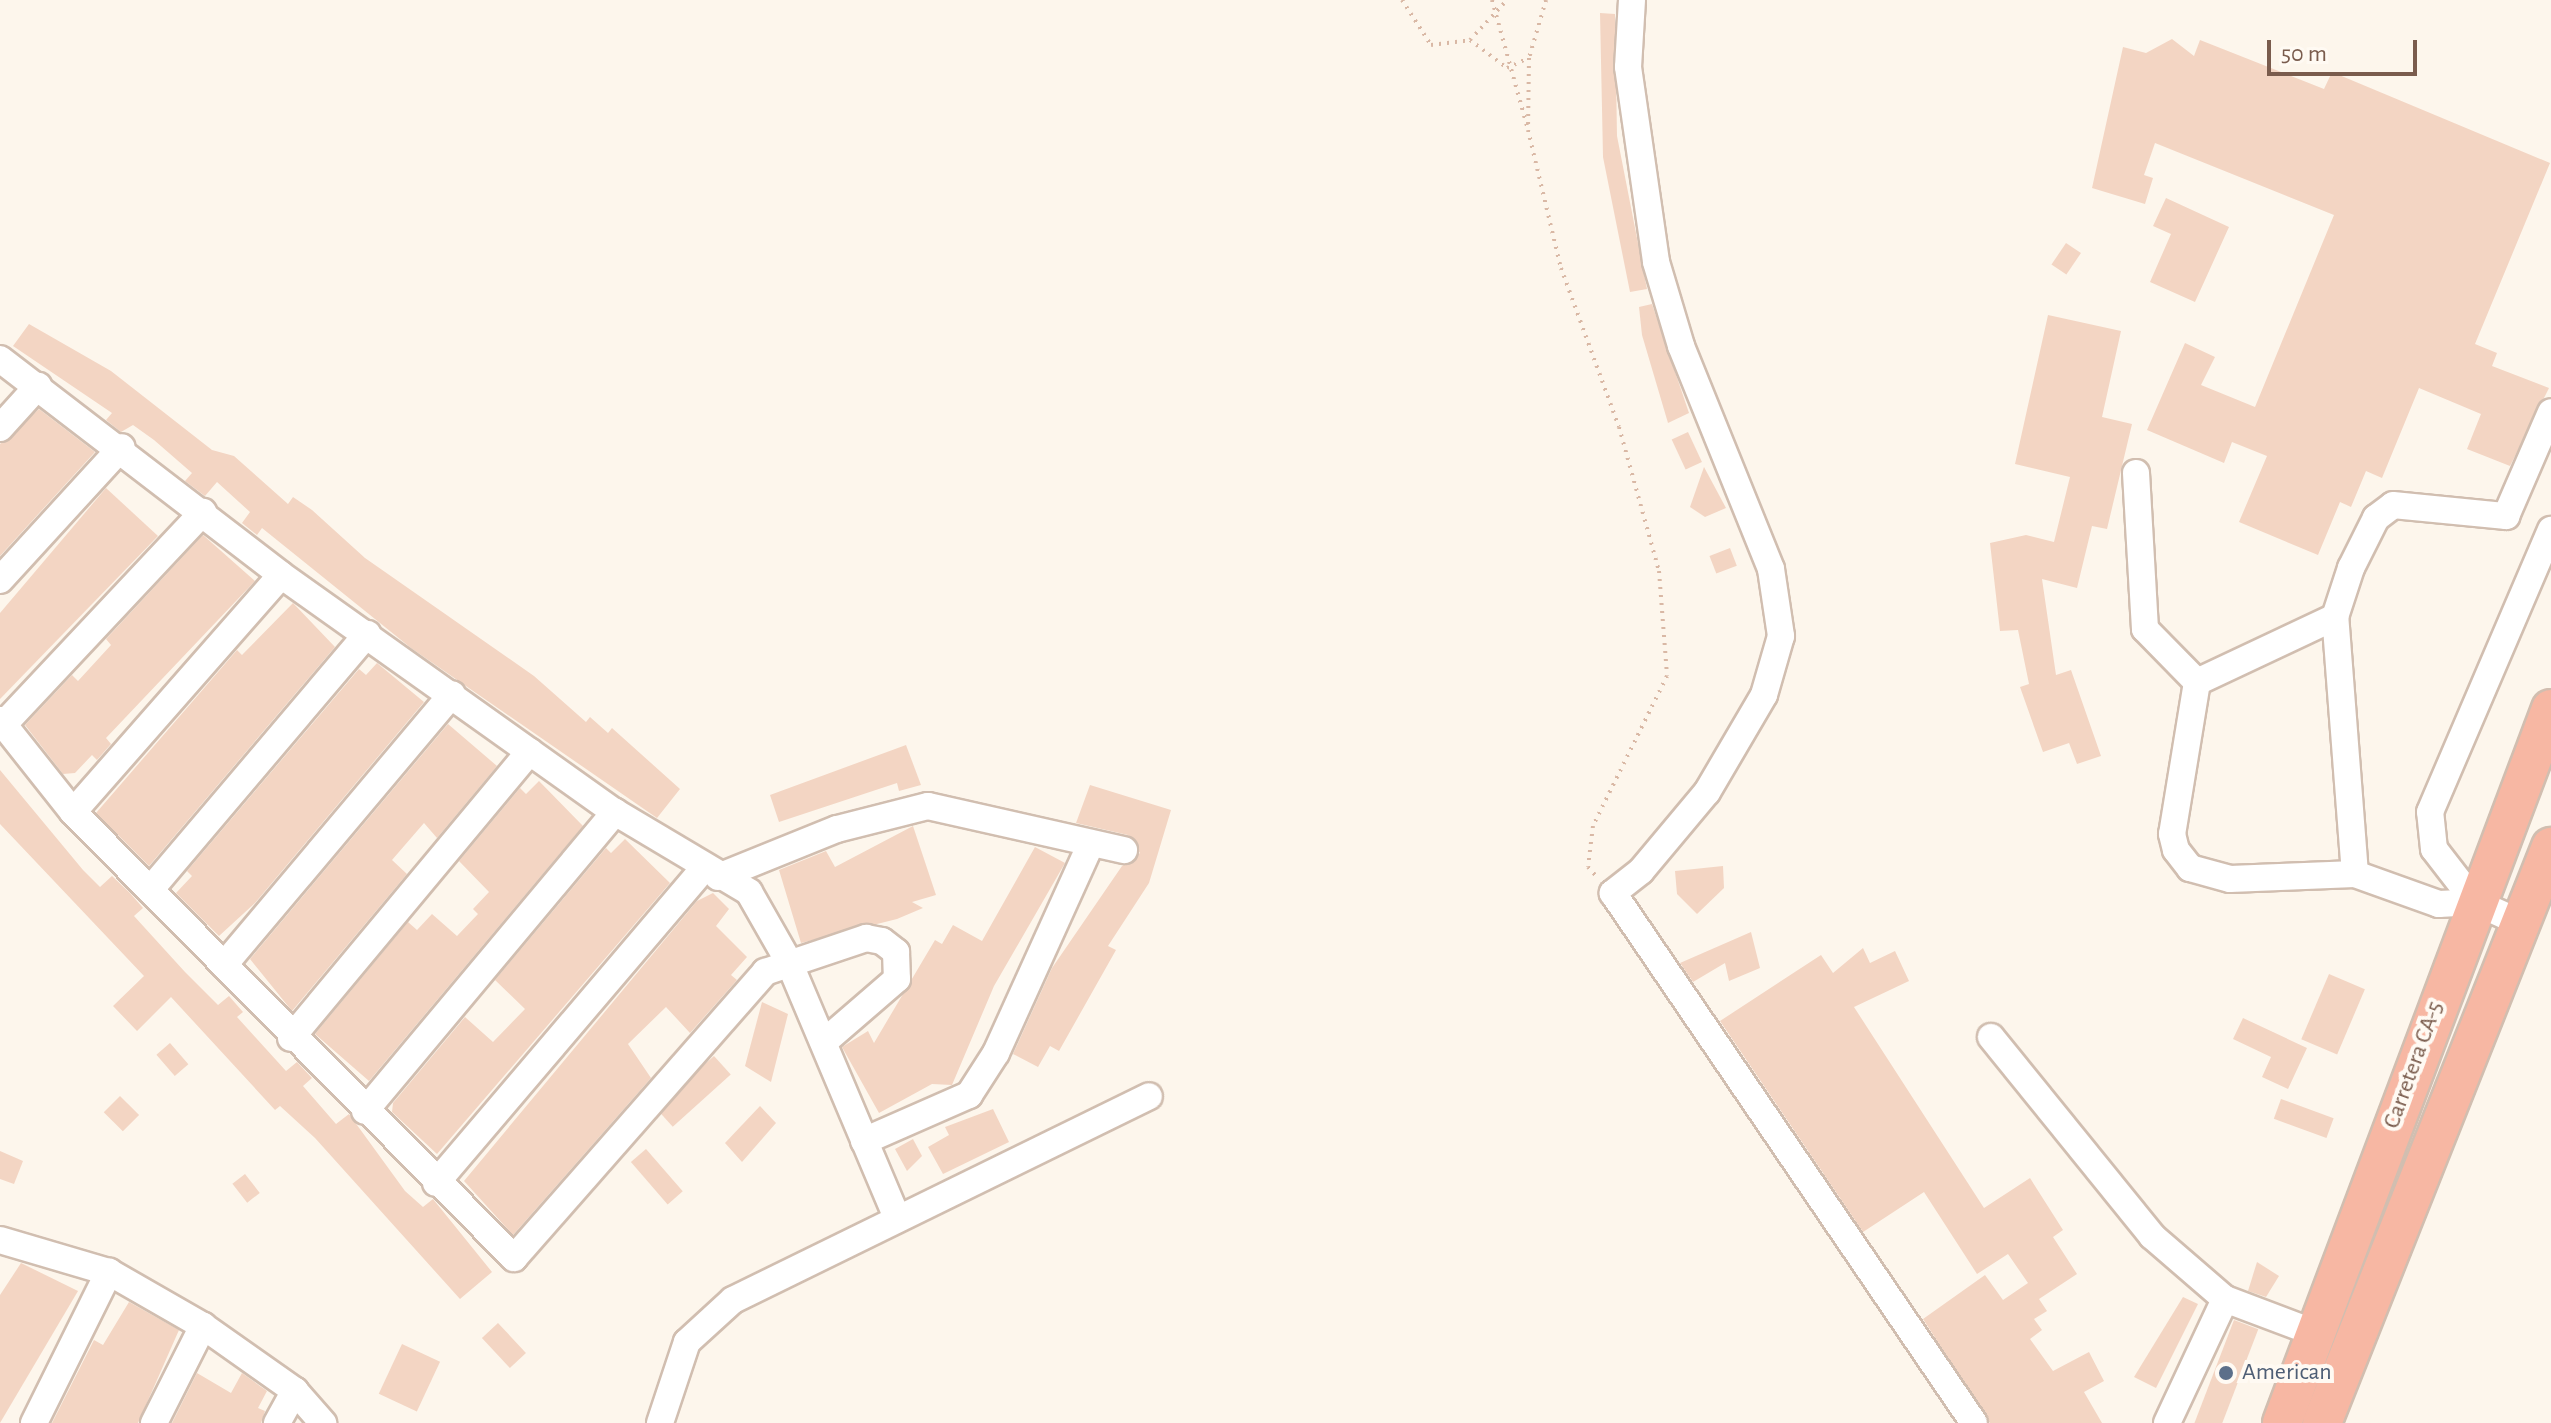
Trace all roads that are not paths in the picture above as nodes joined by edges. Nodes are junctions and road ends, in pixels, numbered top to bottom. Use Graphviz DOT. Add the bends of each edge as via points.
graph roads {
  1 [pos="1632,0"];
  2 [pos="0,359"];
  3 [pos="38,386"];
  4 [pos="2551,412"];
  5 [pos="0,428"];
  6 [pos="122,447"];
  7 [pos="2136,473"];
  8 [pos="203,512"];
  9 [pos="2551,530"];
  10 [pos="281,575"];
  11 [pos="0,580"];
  12 [pos="2335,617"];
  13 [pos="367,634"];
  14 [pos="2197,682"];
  15 [pos="452,694"];
  16 [pos="2551,709"];
  17 [pos="2,722"];
  18 [pos="530,751"];
  19 [pos="73,812"];
  20 [pos="615,812"];
  21 [pos="1091,844"];
  22 [pos="2551,847"];
  23 [pos="1124,850"];
  24 [pos="711,873"];
  25 [pos="2355,874"];
  26 [pos="150,890"];
  27 [pos="2475,902"];
  28 [pos="2521,923"];
  29 [pos="789,962"];
  30 [pos="224,965"];
  31 [pos="1991,1037"];
  32 [pos="291,1038"];
  33 [pos="824,1042"];
  34 [pos="1149,1096"];
  35 [pos="365,1111"];
  36 [pos="864,1141"];
  37 [pos="436,1183"];
  38 [pos="896,1215"];
  39 [pos="3,1247"];
  40 [pos="109,1272"];
  41 [pos="2225,1299"];
  42 [pos="203,1326"];
  43 [pos="2315,1333"];
  44 [pos="295,1391"];
  45 [pos="34,1423"];
  46 [pos="154,1423"];
  47 [pos="277,1423"];
  48 [pos="323,1423"];
  49 [pos="660,1423"];
  50 [pos="1974,1423"];
  51 [pos="2167,1423"];
  52 [pos="2282,1423"];
  53 [pos="2322,1423"];
  1 -- 50 [label="street" via="1628,67 1656,262 1681,346 1771,569 1781,636 1764,695 1707,792 1641,871 1613,893"];
  2 -- 3 [label="street"];
  3 -- 5 [label="street"];
  3 -- 6 [label="street"];
  4 -- 12 [label="street" via="2506,516 2393,505 2376,518"];
  6 -- 8 [label="street"];
  6 -- 11 [label="street"];
  7 -- 14 [label="street" via="2145,629"];
  8 -- 10 [label="street"];
  8 -- 17 [label="street"];
  9 -- 27 [label="street" via="2430,812 2434,849"];
  10 -- 13 [label="street"];
  10 -- 19 [label="street"];
  12 -- 14 [label="street"];
  12 -- 25 [label="street"];
  13 -- 15 [label="street"];
  13 -- 26 [label="street"];
  14 -- 25 [label="street" via="2172,834 2190,868 2230,879"];
  15 -- 18 [label="street"];
  15 -- 30 [label="street"];
  16 -- 27 [label="highway, Carretera CA-5"];
  17 -- 19 [label="street"];
  18 -- 20 [label="street"];
  18 -- 32 [label="street"];
  19 -- 26 [label="street"];
  20 -- 24 [label="street"];
  20 -- 35 [label="street"];
  21 -- 23 [label="street"];
  21 -- 24 [label="street" via="928,806 837,829"];
  21 -- 36 [label="street" via="996,1053 969,1095"];
  22 -- 28 [label="highway, Carretera CA-5"];
  24 -- 29 [label="street" via="749,892"];
  24 -- 37 [label="street"];
  25 -- 27 [label="street" via="2439,904"];
  26 -- 30 [label="street"];
  27 -- 28 [label="street"];
  27 -- 43 [label="highway, Carretera CA-5"];
  28 -- 53 [label="highway, Carretera CA-5"];
  29 -- 33 [label="street"];
  29 -- 33 [label="street" via="866,938 896,952 900,966 888,991"];
  29 -- 37 [label="street" via="765,972 514,1258"];
  30 -- 32 [label="street"];
  31 -- 41 [label="street" via="2152,1236"];
  32 -- 35 [label="street"];
  33 -- 36 [label="street"];
  34 -- 38 [label="street" via="1058,1145"];
  35 -- 37 [label="street"];
  36 -- 38 [label="street"];
  38 -- 49 [label="street" via="733,1300 687,1342"];
  39 -- 40 [label="street"];
  40 -- 42 [label="street"];
  40 -- 45 [label="street"];
  41 -- 43 [label="street"];
  41 -- 51 [label="street"];
  42 -- 44 [label="street"];
  42 -- 46 [label="street"];
  43 -- 52 [label="highway, Carretera CA-5"];
  44 -- 47 [label="street"];
  44 -- 48 [label="street"];
}
